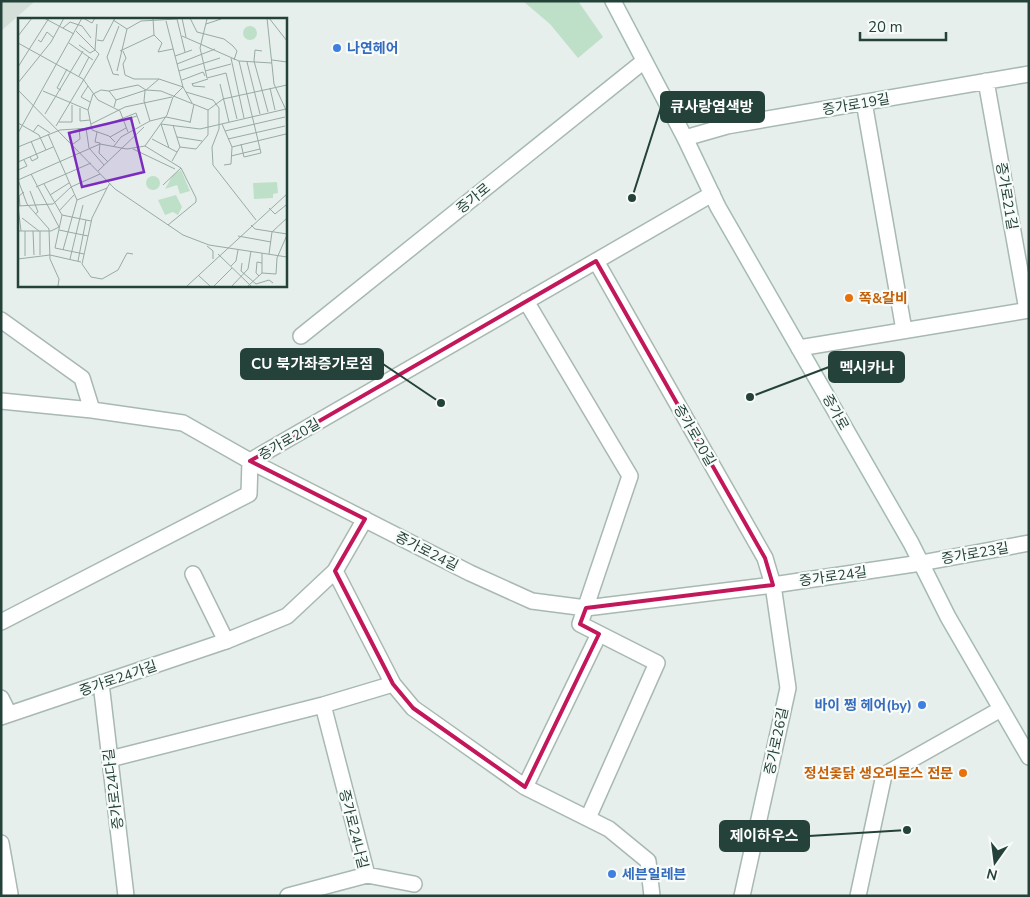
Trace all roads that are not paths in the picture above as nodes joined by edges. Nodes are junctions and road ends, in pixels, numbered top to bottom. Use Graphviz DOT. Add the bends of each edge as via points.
graph roads {
  1 [pos="613,1"];
  2 [pos="644,61"];
  3 [pos="1029,74"];
  4 [pos="986,81"];
  5 [pos="864,102"];
  6 [pos="685,138"];
  7 [pos="712,194"];
  8 [pos="596,261"];
  9 [pos="526,301"];
  10 [pos="1028,310"];
  11 [pos="1,320"];
  12 [pos="904,330"];
  13 [pos="301,336"];
  14 [pos="799,348"];
  15 [pos="1,402"];
  16 [pos="92,410"];
  17 [pos="250,461"];
  18 [pos="365,519"];
  19 [pos="1029,543"];
  20 [pos="921,563"];
  21 [pos="335,572"];
  22 [pos="193,574"];
  23 [pos="773,585"];
  24 [pos="586,608"];
  25 [pos="1,622"];
  26 [pos="599,634"];
  27 [pos="226,641"];
  28 [pos="101,683"];
  29 [pos="393,684"];
  30 [pos="1,698"];
  31 [pos="323,705"];
  32 [pos="1002,709"];
  33 [pos="5,716"];
  34 [pos="1029,757"];
  35 [pos="110,759"];
  36 [pos="525,787"];
  37 [pos="588,818"];
  38 [pos="1,843"];
  39 [pos="367,875"];
  40 [pos="414,884"];
  41 [pos="1,896"];
  42 [pos="126,896"];
  43 [pos="288,896"];
  44 [pos="652,896"];
  45 [pos="742,896"];
  46 [pos="858,896"];
  1 -- 2 [label="street, 증가로"];
  2 -- 6 [label="street, 증가로"];
  2 -- 13 [label="street, 증가로"];
  3 -- 4 [label="street, 증가로19길"];
  4 -- 5 [label="street, 증가로19길"];
  4 -- 10 [label="street, 증가로21길"];
  5 -- 6 [label="street, 증가로19길" via="727,126"];
  5 -- 12 [label="street"];
  6 -- 7 [label="street, 증가로"];
  7 -- 8 [label="street, 증가로20길"];
  7 -- 14 [label="street, 증가로"];
  8 -- 9 [label="street, 증가로20길"];
  8 -- 23 [label="street, 증가로20길" via="765,558"];
  9 -- 17 [label="street, 증가로20길"];
  9 -- 24 [label="street" via="630,476"];
  10 -- 12 [label="street, 증가로21길"];
  11 -- 16 [label="street" via="82,378"];
  12 -- 14 [label="street, 증가로21길"];
  14 -- 20 [label="street, 증가로"];
  15 -- 16 [label="street, 증가로20길"];
  16 -- 17 [label="street, 증가로20길" via="183,423"];
  17 -- 18 [label="street, 증가로24길"];
  17 -- 25 [label="street" via="248,494"];
  18 -- 21 [label="street, 증가로24가길"];
  18 -- 24 [label="street, 증가로24길" via="532,601"];
  19 -- 20 [label="street, 증가로23길"];
  20 -- 23 [label="street, 증가로24길"];
  20 -- 32 [label="street, 증가로" via="948,617"];
  21 -- 27 [label="street, 증가로24가길" via="287,616"];
  21 -- 29 [label="street"];
  22 -- 27 [label="street"];
  23 -- 24 [label="street, 증가로24길"];
  23 -- 45 [label="street, 증가로26길" via="788,688"];
  24 -- 26 [label="street" via="580,624"];
  26 -- 36 [label="street"];
  26 -- 37 [label="street" via="658,663"];
  27 -- 28 [label="street, 증가로24가길"];
  28 -- 33 [label="street, 증가로24가길"];
  28 -- 35 [label="street, 증가로24다길"];
  29 -- 31 [label="street"];
  29 -- 36 [label="street" via="413,708"];
  30 -- 33 [label="street, 증가로24가길"];
  31 -- 35 [label="street"];
  31 -- 39 [label="street, 증가로24나길"];
  32 -- 34 [label="street, 증가로"];
  32 -- 46 [label="street" via="884,775"];
  35 -- 42 [label="street, 증가로24다길"];
  36 -- 37 [label="street"];
  37 -- 44 [label="street" via="609,829 648,861"];
  38 -- 41 [label="street" via="10,894"];
  39 -- 40 [label="street"];
  39 -- 43 [label="street, 증가로24나길"];
}
